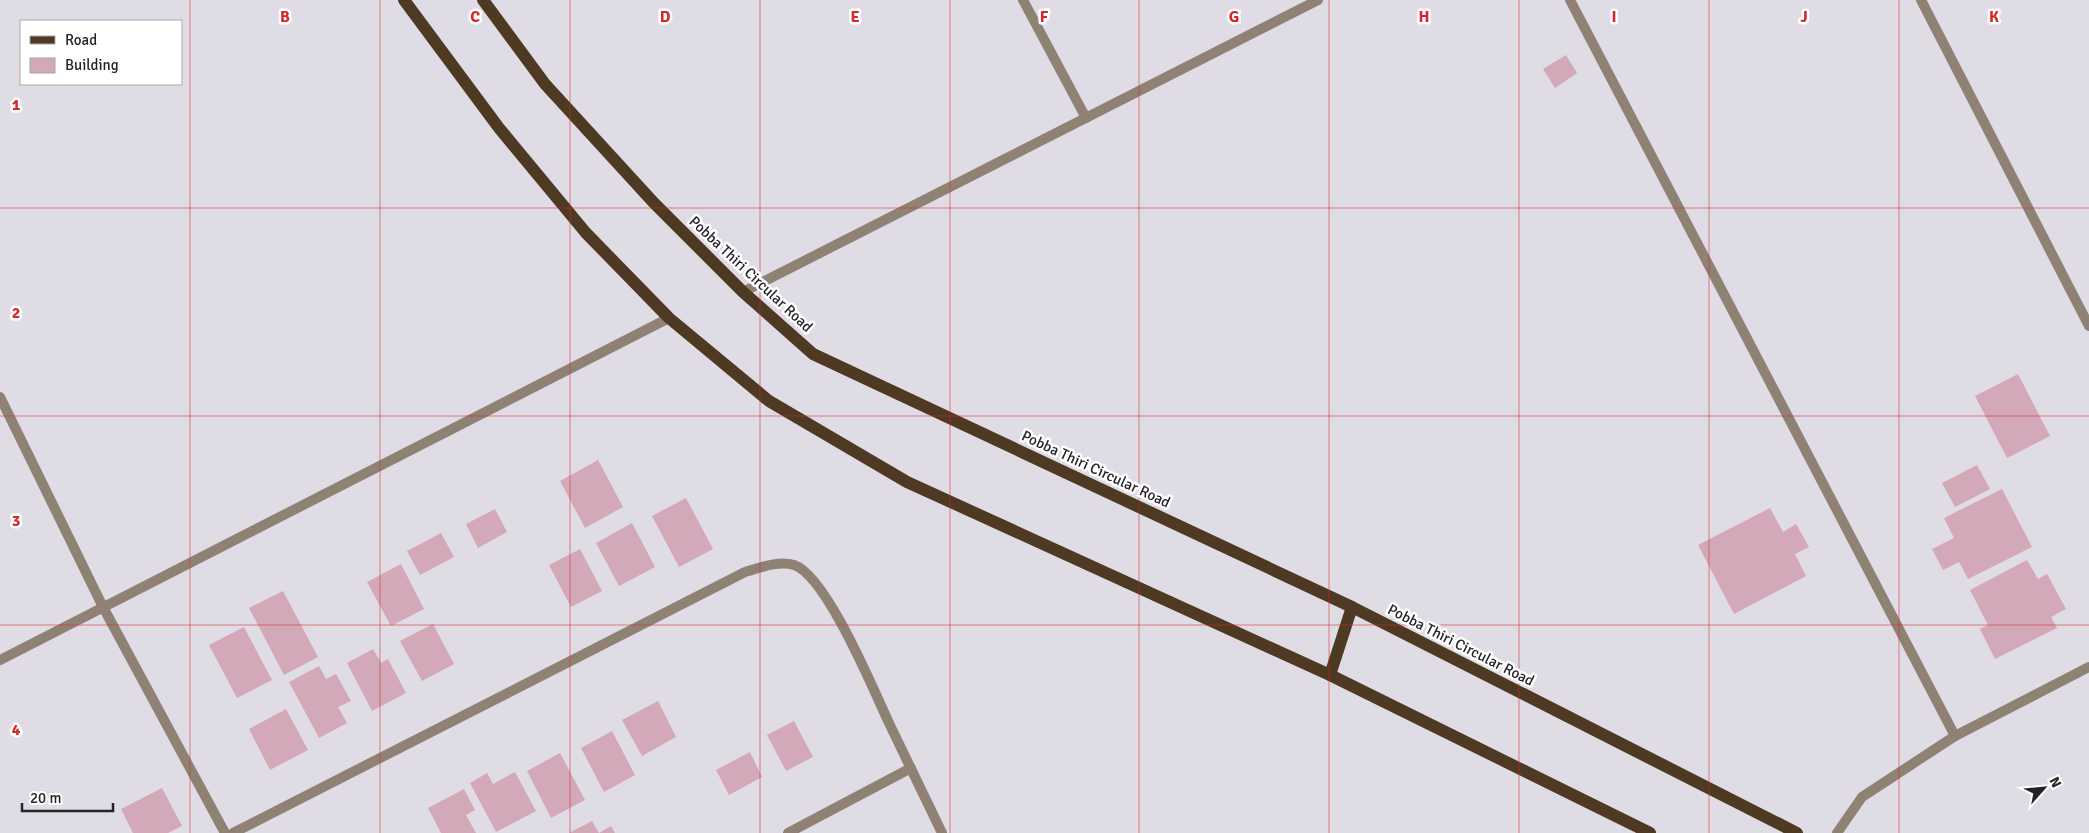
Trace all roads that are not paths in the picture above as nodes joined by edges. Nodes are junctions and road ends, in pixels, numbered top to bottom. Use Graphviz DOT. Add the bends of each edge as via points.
graph roads {
  1 [pos="404,0"];
  2 [pos="483,0"];
  3 [pos="1023,0"];
  4 [pos="1570,0"];
  5 [pos="1921,0"];
  6 [pos="1313,1"];
  7 [pos="1086,118"];
  8 [pos="743,292"];
  9 [pos="669,318"];
  10 [pos="2089,326"];
  11 [pos="0,397"];
  12 [pos="103,607"];
  13 [pos="1352,608"];
  14 [pos="0,660"];
  15 [pos="2089,667"];
  16 [pos="1330,675"];
  17 [pos="1955,736"];
  18 [pos="911,768"];
  19 [pos="225,833"];
  20 [pos="233,833"];
  21 [pos="788,833"];
  22 [pos="942,833"];
  23 [pos="1650,833"];
  24 [pos="1797,833"];
  25 [pos="1837,833"];
  1 -- 9 [label="main road" via="499,128 586,233"];
  2 -- 8 [label="main road, Pobba Thiri Circular Road" via="545,84"];
  3 -- 7 [label="street"];
  4 -- 17 [label="street"];
  5 -- 10 [label="street"];
  6 -- 7 [label="street"];
  7 -- 8 [label="street"];
  8 -- 13 [label="main road, Pobba Thiri Circular Road" via="813,354"];
  9 -- 12 [label="street"];
  9 -- 16 [label="main road" via="769,401 907,482"];
  11 -- 12 [label="street"];
  12 -- 14 [label="street"];
  12 -- 19 [label="street"];
  13 -- 16 [label="main road"];
  13 -- 24 [label="main road, Pobba Thiri Circular Road"];
  15 -- 17 [label="street"];
  16 -- 23 [label="main road"];
  17 -- 25 [label="street" via="1862,797"];
  18 -- 20 [label="street" via="843,627 822,592 805,572 794,565 771,565 745,572"];
  18 -- 21 [label="street"];
  18 -- 22 [label="street"];
}
